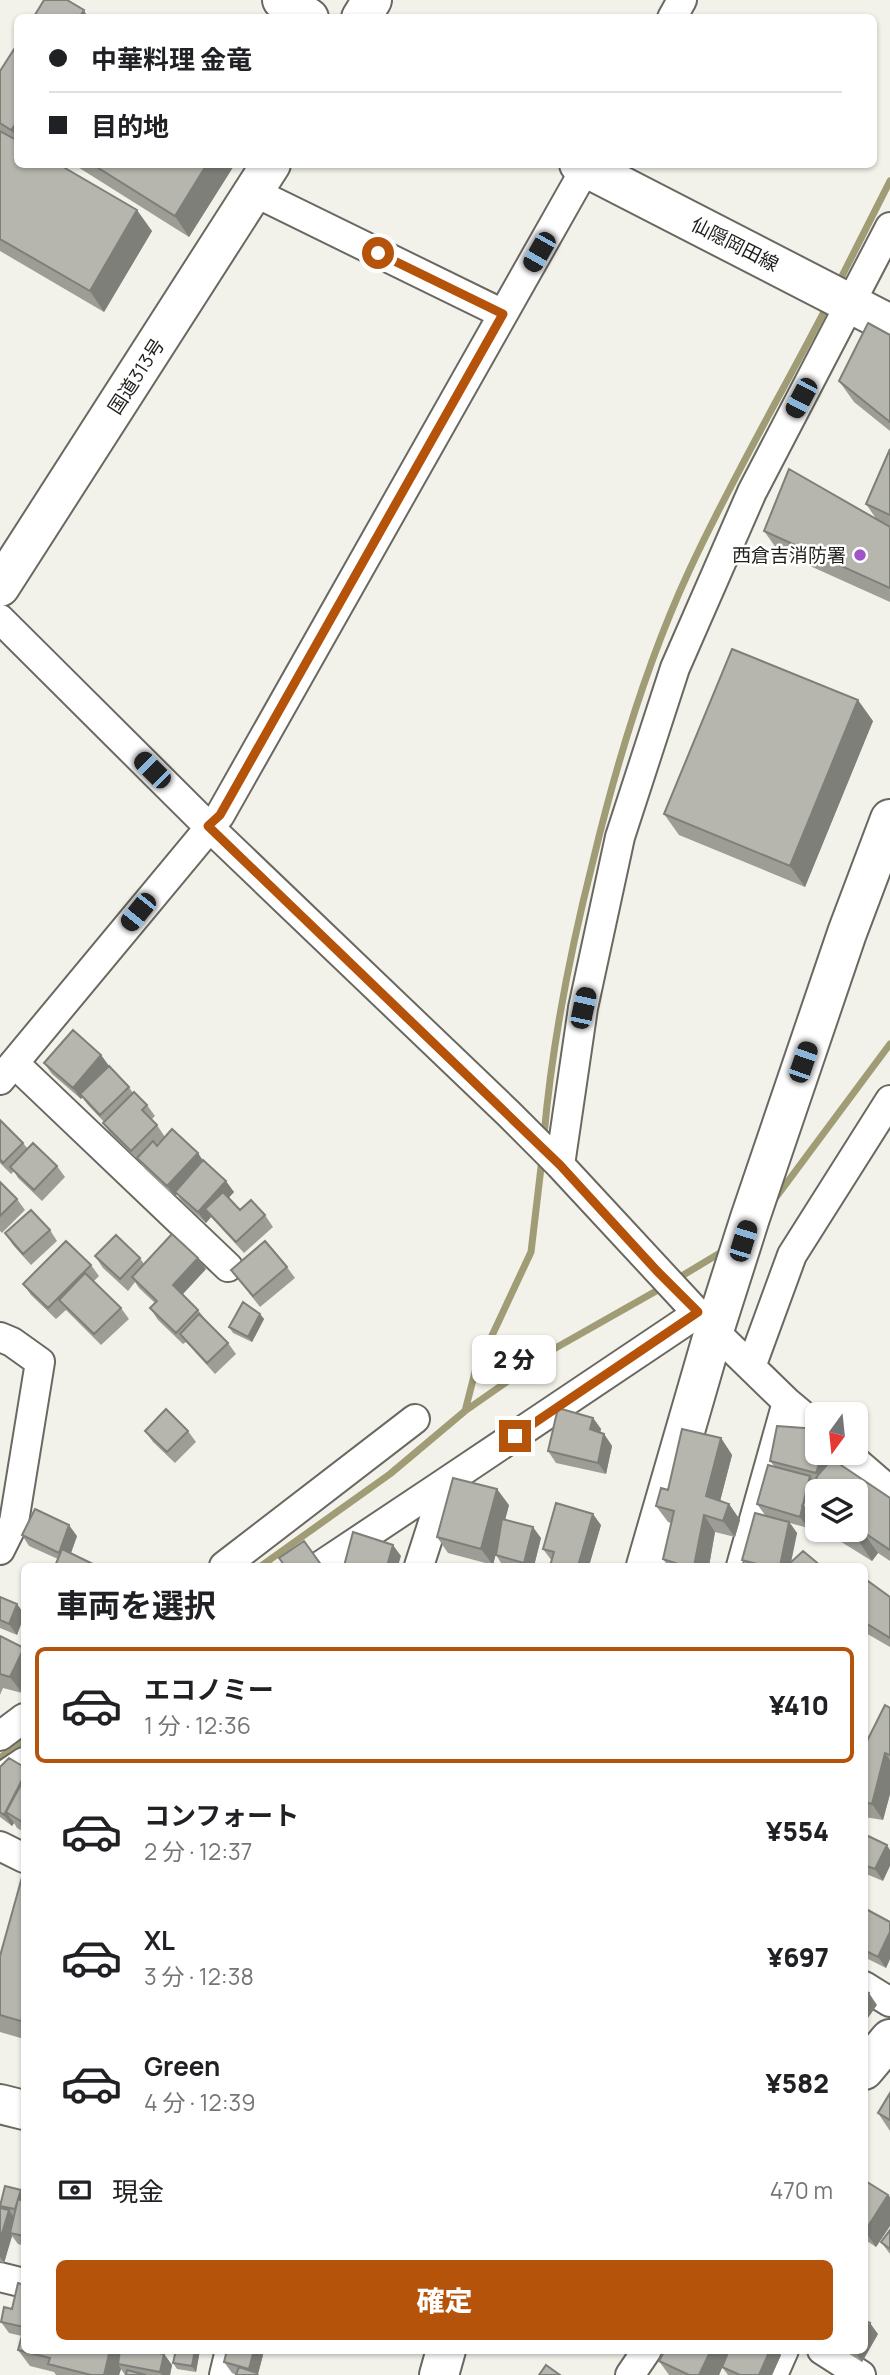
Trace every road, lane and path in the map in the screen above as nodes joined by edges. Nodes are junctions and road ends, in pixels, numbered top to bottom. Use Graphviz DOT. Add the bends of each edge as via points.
graph roads {
  1 [pos="282,0"];
  2 [pos="303,14"];
  3 [pos="584,168"];
  4 [pos="589,168"];
  5 [pos="262,178"];
  6 [pos="890,227"];
  7 [pos="838,297"];
  8 [pos="503,314"];
  9 [pos="890,324"];
  10 [pos="0,587"];
  11 [pos="0,619"];
  12 [pos="890,819"];
  13 [pos="208,826"];
  14 [pos="7,1072"];
  15 [pos="890,1100"];
  16 [pos="555,1160"];
  17 [pos="228,1267"];
  18 [pos="697,1313"];
  19 [pos="0,1337"];
  20 [pos="751,1367"];
  21 [pos="787,1402"];
  22 [pos="805,1417"];
  23 [pos="415,1419"];
  24 [pos="860,1465"];
  25 [pos="446,1482"];
  26 [pos="890,1491"];
  27 [pos="0,1550"];
  28 [pos="228,1563"];
  29 [pos="324,1563"];
  30 [pos="420,1563"];
  31 [pos="647,1563"];
  32 [pos="742,1563"];
  33 [pos="21,1720"];
  34 [pos="0,1737"];
  35 [pos="21,1764"];
  36 [pos="0,1778"];
  37 [pos="0,1846"];
  38 [pos="21,1856"];
  39 [pos="868,1988"];
  40 [pos="890,2002"];
  41 [pos="890,2039"];
  42 [pos="868,2065"];
  43 [pos="0,2104"];
  44 [pos="21,2109"];
  45 [pos="0,2277"];
  46 [pos="21,2282"];
  47 [pos="229,2354"];
  48 [pos="445,2354"];
  49 [pos="644,2354"];
  50 [pos="782,2354"];
  51 [pos="828,2354"];
  52 [pos="224,2375"];
  53 [pos="439,2375"];
  54 [pos="630,2375"];
  55 [pos="773,2375"];
  56 [pos="861,2375"];
  1 -- 2 [label="main road"];
  3 -- 8 [label="street"];
  4 -- 7 [label="main road, 仙隠岡田線"];
  5 -- 8 [label="street"];
  5 -- 10 [label="main road, 国道313号"];
  6 -- 7 [label="street"];
  7 -- 9 [label="main road, 仙隠岡田線"];
  7 -- 16 [label="street" via="675,668 620,837"];
  8 -- 13 [label="street" via="220,815"];
  11 -- 13 [label="street"];
  12 -- 18 [label="main road" via="736,1265"];
  13 -- 14 [label="street"];
  13 -- 16 [label="street"];
  14 -- 17 [label="street"];
  15 -- 20 [label="street" via="792,1255"];
  16 -- 18 [label="street"];
  18 -- 20 [label="street"];
  18 -- 25 [label="street"];
  18 -- 31 [label="main road"];
  19 -- 27 [label="street" via="40,1362 15,1522"];
  20 -- 21 [label="street"];
  21 -- 22 [label="street"];
  21 -- 32 [label="street"];
  23 -- 28 [label="street"];
  24 -- 26 [label="street"];
  25 -- 29 [label="street"];
  25 -- 30 [label="street"];
  33 -- 34 [label="street"];
  35 -- 36 [label="street"];
  37 -- 38 [label="street"];
  39 -- 40 [label="street"];
  41 -- 42 [label="main road"];
  43 -- 44 [label="main road"];
  45 -- 46 [label="street"];
  47 -- 52 [label="street"];
  48 -- 53 [label="main road"];
  49 -- 54 [label="street"];
  50 -- 55 [label="street"];
  51 -- 56 [label="street"];
}
